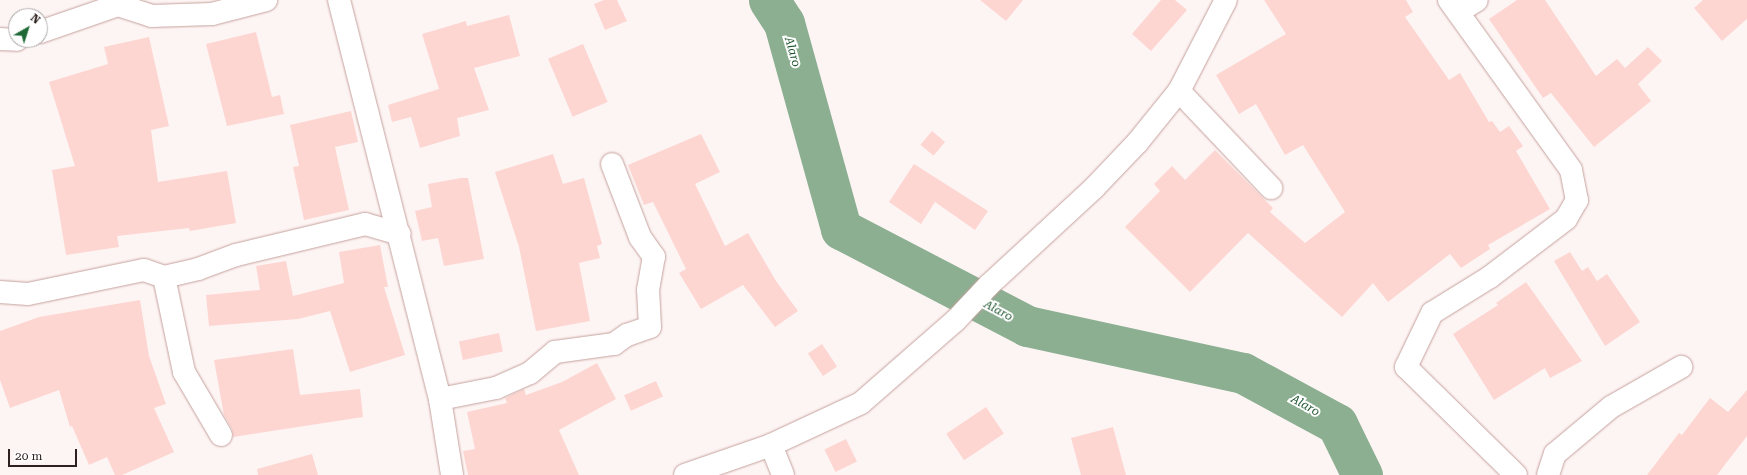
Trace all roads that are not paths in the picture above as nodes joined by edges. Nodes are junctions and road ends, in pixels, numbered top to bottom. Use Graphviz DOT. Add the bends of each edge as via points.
graph roads {
  1 [pos="266,0"];
  2 [pos="339,0"];
  3 [pos="1226,0"];
  4 [pos="1477,0"];
  5 [pos="118,2"];
  6 [pos="1454,6"];
  7 [pos="48,29"];
  8 [pos="1178,91"];
  9 [pos="612,164"];
  10 [pos="1271,188"];
  11 [pos="400,234"];
  12 [pos="164,277"];
  13 [pos="0,292"];
  14 [pos="1681,367"];
  15 [pos="440,399"];
  16 [pos="221,435"];
  17 [pos="771,445"];
  18 [pos="452,475"];
  19 [pos="685,475"];
  20 [pos="783,475"];
  21 [pos="1516,475"];
  22 [pos="1548,475"];
  1 -- 5 [label="street" via="212,14 151,16"];
  2 -- 11 [label="street"];
  3 -- 8 [label="street"];
  4 -- 6 [label="street"];
  5 -- 7 [label="street"];
  6 -- 21 [label="street" via="1571,170 1577,200 1566,219 1490,277 1432,313 1406,367"];
  8 -- 10 [label="street"];
  8 -- 17 [label="street" via="1137,143 1094,188 955,320 861,403"];
  9 -- 15 [label="street" via="640,237 654,257 648,290 650,327 627,335 614,344 555,352 530,373 496,388"];
  11 -- 12 [label="street" via="365,224 236,255 198,269"];
  11 -- 15 [label="street"];
  12 -- 13 [label="street" via="144,270 28,294"];
  12 -- 16 [label="street" via="184,372"];
  14 -- 22 [label="street" via="1611,407 1555,454"];
  15 -- 18 [label="street"];
  17 -- 19 [label="street"];
  17 -- 20 [label="street"];
}
